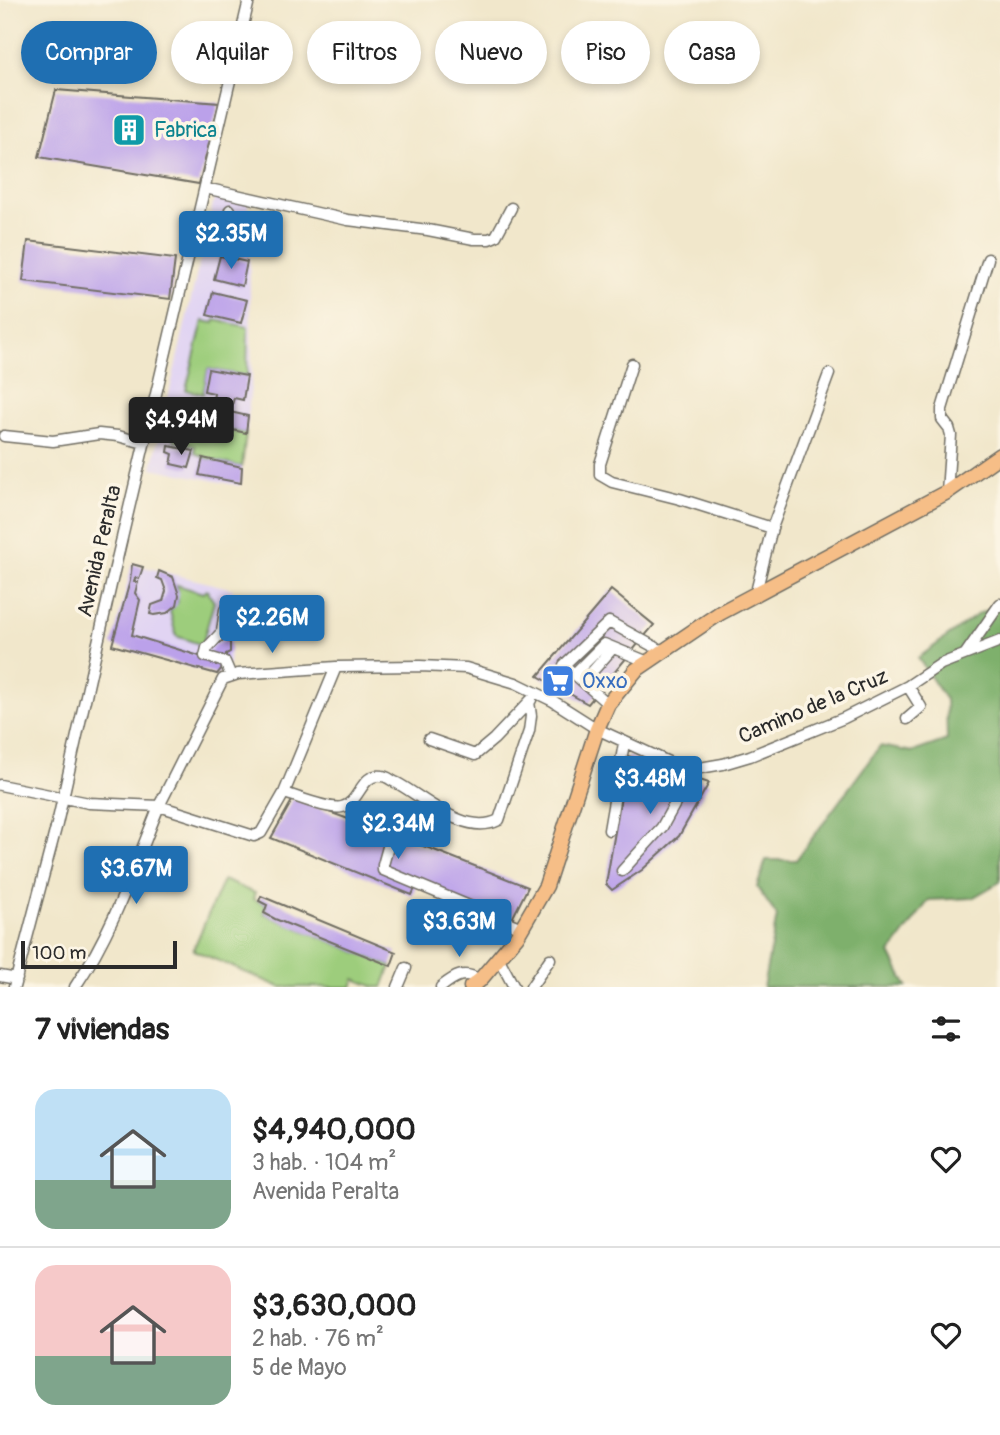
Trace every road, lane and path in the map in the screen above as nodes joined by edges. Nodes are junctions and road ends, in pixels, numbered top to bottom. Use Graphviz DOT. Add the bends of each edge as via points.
graph roads {
  1 [pos="248,0"];
  2 [pos="205,188"];
  3 [pos="511,208"];
  4 [pos="230,209"];
  5 [pos="195,232"];
  6 [pos="988,259"];
  7 [pos="632,364"];
  8 [pos="829,374"];
  9 [pos="4,436"];
  10 [pos="144,443"];
  11 [pos="1000,455"];
  12 [pos="947,492"];
  13 [pos="772,528"];
  14 [pos="755,596"];
  15 [pos="1000,604"];
  16 [pos="225,610"];
  17 [pos="1000,641"];
  18 [pos="613,648"];
  19 [pos="663,651"];
  20 [pos="966,653"];
  21 [pos="648,662"];
  22 [pos="335,667"];
  23 [pos="574,674"];
  24 [pos="230,676"];
  25 [pos="583,682"];
  26 [pos="908,686"];
  27 [pos="533,698"];
  28 [pos="608,704"];
  29 [pos="907,719"];
  30 [pos="597,729"];
  31 [pos="429,739"];
  32 [pos="624,743"];
  33 [pos="694,769"];
  34 [pos="0,785"];
  35 [pos="284,793"];
  36 [pos="63,797"];
  37 [pos="159,806"];
  38 [pos="609,830"];
  39 [pos="388,847"];
  40 [pos="622,871"];
  41 [pos="522,928"];
  42 [pos="498,957"];
  43 [pos="550,958"];
  44 [pos="406,968"];
  45 [pos="0,976"];
  46 [pos="15,983"];
  47 [pos="476,984"];
  48 [pos="75,987"];
  49 [pos="398,987"];
  50 [pos="441,987"];
  51 [pos="514,987"];
  52 [pos="531,987"];
  1 -- 2 [label="street, Avenida Peralta"];
  2 -- 3 [label="street" via="348,220 474,239 496,236"];
  2 -- 5 [label="street, Avenida Peralta"];
  4 -- 5 [label="street" via="226,237"];
  5 -- 10 [label="street, Avenida Peralta"];
  6 -- 12 [label="street" via="942,409 951,435"];
  7 -- 13 [label="street" via="600,475"];
  8 -- 13 [label="street"];
  9 -- 10 [label="street" via="53,441 99,434"];
  10 -- 36 [label="street, Avenida Peralta"];
  11 -- 12 [label="main road"];
  12 -- 14 [label="main road"];
  13 -- 14 [label="street"];
  14 -- 19 [label="main road"];
  15 -- 20 [label="street"];
  16 -- 24 [label="street" via="222,632 205,656 225,662"];
  17 -- 20 [label="street, Camino de la Cruz"];
  18 -- 21 [label="street"];
  18 -- 23 [label="street" via="604,644"];
  18 -- 25 [label="street"];
  19 -- 21 [label="main road"];
  19 -- 23 [label="street" via="609,622 564,665"];
  20 -- 26 [label="street, Camino de la Cruz"];
  21 -- 28 [label="main road"];
  22 -- 24 [label="street, Camino de la Cruz"];
  22 -- 27 [label="street, Camino de la Cruz" via="466,668 516,683"];
  22 -- 35 [label="street"];
  23 -- 25 [label="street"];
  24 -- 37 [label="street" via="217,686"];
  25 -- 28 [label="street"];
  26 -- 29 [label="street" via="921,707"];
  26 -- 33 [label="street, Camino de la Cruz" via="750,756"];
  27 -- 30 [label="street, Camino de la Cruz"];
  27 -- 31 [label="street" via="475,755"];
  27 -- 35 [label="street" via="529,731 499,820 490,824 474,825 442,812 383,776 366,781 351,803 342,807"];
  28 -- 30 [label="main road"];
  30 -- 32 [label="street, Camino de la Cruz"];
  30 -- 41 [label="main road" via="546,886"];
  32 -- 33 [label="street, Camino de la Cruz"];
  32 -- 38 [label="street"];
  33 -- 40 [label="street" via="662,827"];
  34 -- 36 [label="street"];
  35 -- 37 [label="street" via="256,836"];
  36 -- 37 [label="street" via="89,803"];
  36 -- 46 [label="street, Avenida Peralta"];
  37 -- 48 [label="street" via="111,927"];
  39 -- 41 [label="street" via="383,870"];
  41 -- 42 [label="main road"];
  42 -- 47 [label="main road"];
  42 -- 51 [label="street"];
  43 -- 52 [label="street"];
  44 -- 49 [label="street"];
  45 -- 46 [label="street"];
  47 -- 50 [label="street" via="472,975 459,975"];
}
